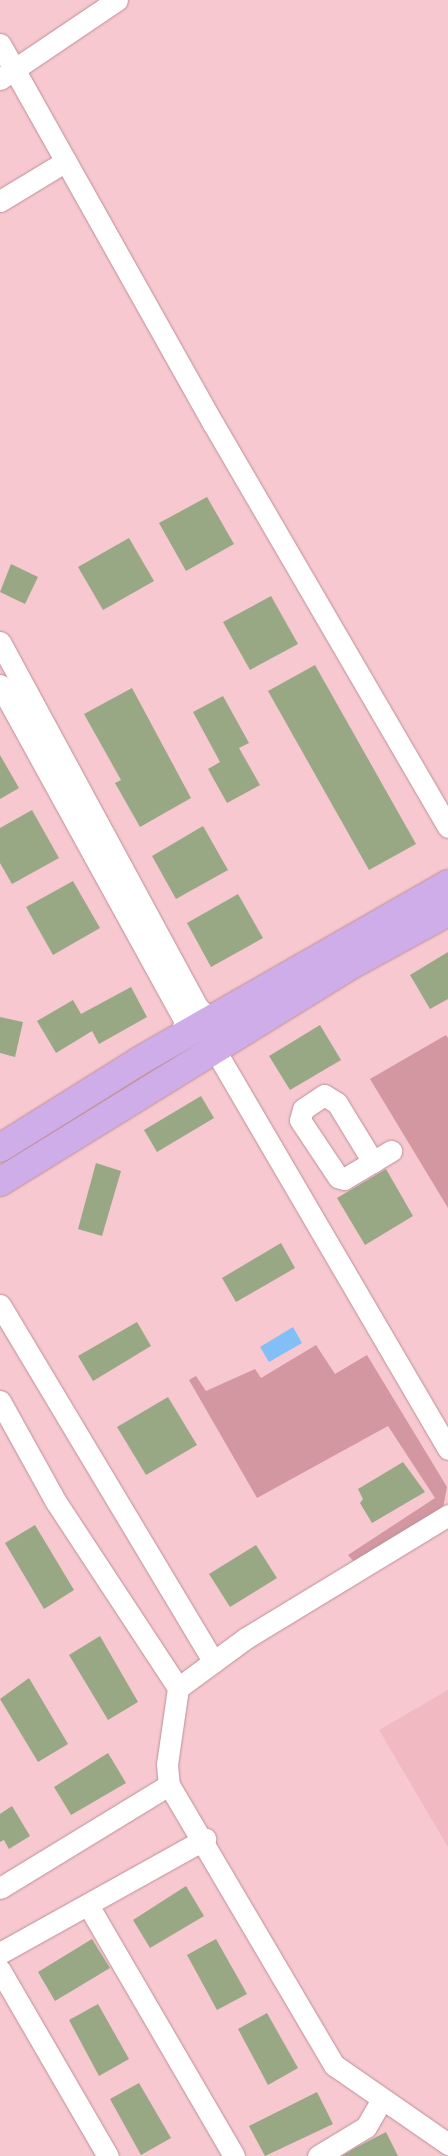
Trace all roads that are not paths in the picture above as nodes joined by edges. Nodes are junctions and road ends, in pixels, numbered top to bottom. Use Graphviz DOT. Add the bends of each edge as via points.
graph roads {
  1 [pos="117,0"];
  2 [pos="0,44"];
  3 [pos="7,74"];
  4 [pos="66,161"];
  5 [pos="0,200"];
  6 [pos="0,642"];
  7 [pos="0,685"];
  8 [pos="448,826"];
  9 [pos="448,884"];
  10 [pos="448,912"];
  11 [pos="218,1016"];
  12 [pos="179,1038"];
  13 [pos="215,1050"];
  14 [pos="0,1148"];
  15 [pos="392,1151"];
  16 [pos="372,1162"];
  17 [pos="0,1182"];
  18 [pos="0,1305"];
  19 [pos="0,1400"];
  20 [pos="448,1449"];
  21 [pos="448,1515"];
  22 [pos="214,1662"];
  23 [pos="178,1688"];
  24 [pos="169,1785"];
  25 [pos="205,1839"];
  26 [pos="0,1888"];
  27 [pos="88,1905"];
  28 [pos="0,1953"];
  29 [pos="0,1970"];
  30 [pos="382,2099"];
  31 [pos="448,2144"];
  32 [pos="108,2156"];
  33 [pos="234,2156"];
  34 [pos="318,2156"];
  1 -- 3 [label="street"];
  2 -- 3 [label="street"];
  3 -- 4 [label="street"];
  4 -- 5 [label="street"];
  4 -- 8 [label="street"];
  6 -- 11 [label="street" via="197,1007 207,1016"];
  7 -- 12 [label="street" via="185,1021"];
  9 -- 11 [label="main road"];
  10 -- 13 [label="main road"];
  11 -- 12 [label="main road"];
  12 -- 14 [label="main road"];
  13 -- 17 [label="main road"];
  13 -- 20 [label="street"];
  15 -- 16 [label="street"];
  18 -- 22 [label="street"];
  19 -- 23 [label="street" via="56,1502"];
  21 -- 22 [label="street"];
  22 -- 23 [label="street"];
  23 -- 24 [label="street" via="167,1764"];
  24 -- 25 [label="street"];
  24 -- 26 [label="street"];
  25 -- 27 [label="street"];
  25 -- 30 [label="street" via="334,2065"];
  27 -- 28 [label="street"];
  27 -- 33 [label="street"];
  29 -- 32 [label="street"];
  30 -- 31 [label="street"];
  30 -- 34 [label="street" via="366,2127"];
}
